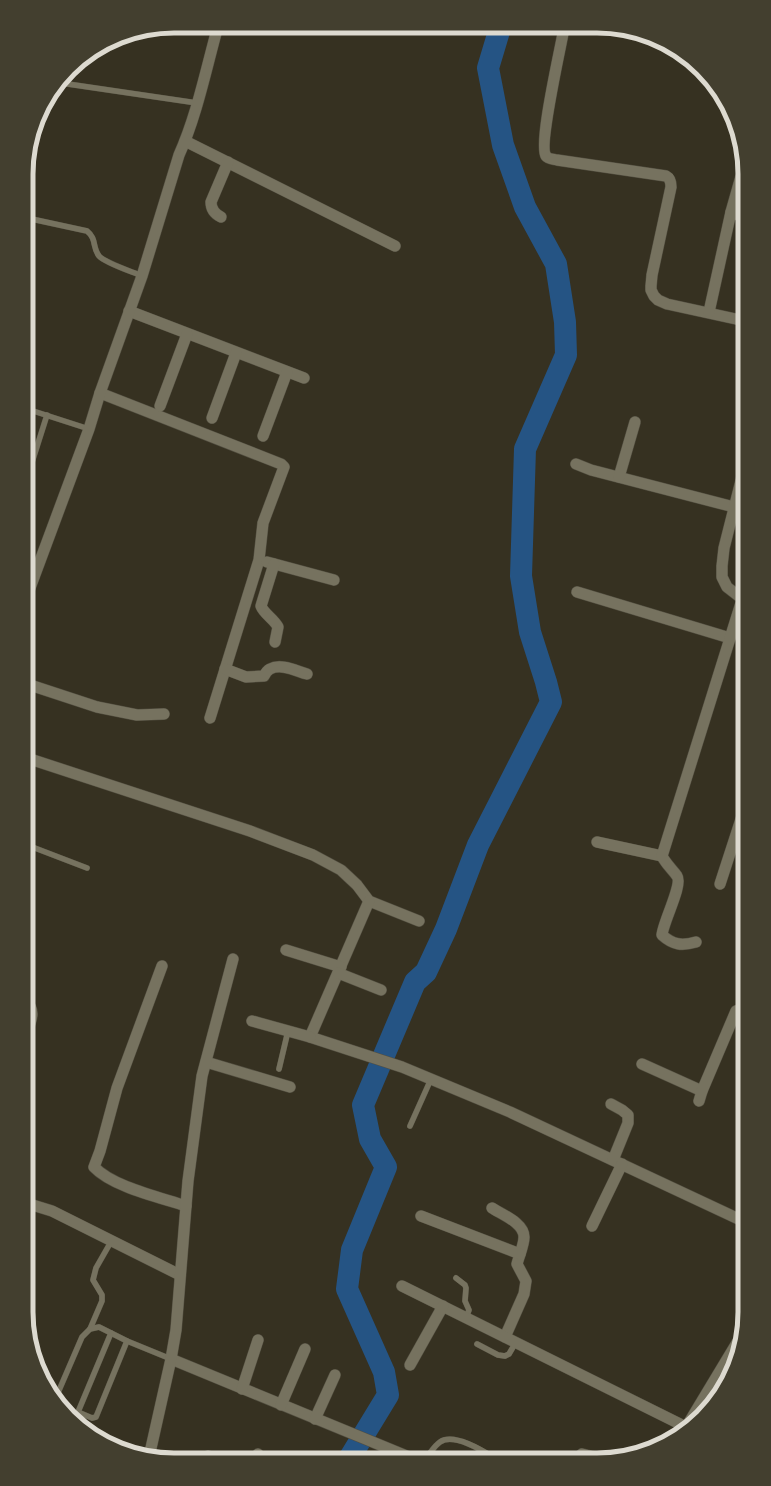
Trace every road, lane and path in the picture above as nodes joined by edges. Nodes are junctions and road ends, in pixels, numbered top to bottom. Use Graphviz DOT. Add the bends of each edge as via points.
graph roads {
  1 [pos="216,33"];
  2 [pos="563,33"];
  3 [pos="66,84"];
  4 [pos="196,103"];
  5 [pos="185,141"];
  6 [pos="228,162"];
  7 [pos="738,187"];
  8 [pos="731,212"];
  9 [pos="738,215"];
  10 [pos="221,218"];
  11 [pos="33,219"];
  12 [pos="395,246"];
  13 [pos="142,276"];
  14 [pos="129,311"];
  15 [pos="709,312"];
  16 [pos="738,319"];
  17 [pos="187,334"];
  18 [pos="236,352"];
  19 [pos="287,372"];
  20 [pos="304,378"];
  21 [pos="100,393"];
  22 [pos="160,406"];
  23 [pos="33,411"];
  24 [pos="47,415"];
  25 [pos="212,418"];
  26 [pos="635,422"];
  27 [pos="89,429"];
  28 [pos="264,436"];
  29 [pos="33,459"];
  30 [pos="576,464"];
  31 [pos="619,477"];
  32 [pos="738,492"];
  33 [pos="734,507"];
  34 [pos="259,560"];
  35 [pos="274,564"];
  36 [pos="33,568"];
  37 [pos="334,580"];
  38 [pos="577,592"];
  39 [pos="738,595"];
  40 [pos="738,616"];
  41 [pos="730,638"];
  42 [pos="275,642"];
  43 [pos="225,669"];
  44 [pos="307,674"];
  45 [pos="33,686"];
  46 [pos="164,714"];
  47 [pos="210,718"];
  48 [pos="33,760"];
  49 [pos="738,829"];
  50 [pos="597,842"];
  51 [pos="33,848"];
  52 [pos="662,856"];
  53 [pos="87,868"];
  54 [pos="720,884"];
  55 [pos="369,901"];
  56 [pos="418,921"];
  57 [pos="696,942"];
  58 [pos="286,950"];
  59 [pos="233,959"];
  60 [pos="162,966"];
  61 [pos="340,970"];
  62 [pos="381,990"];
  63 [pos="738,1011"];
  64 [pos="252,1020"];
  65 [pos="288,1031"];
  66 [pos="310,1037"];
  67 [pos="206,1062"];
  68 [pos="642,1064"];
  69 [pos="279,1069"];
  70 [pos="431,1079"];
  71 [pos="290,1087"];
  72 [pos="611,1104"];
  73 [pos="410,1126"];
  74 [pos="617,1162"];
  75 [pos="33,1205"];
  76 [pos="186,1206"];
  77 [pos="492,1208"];
  78 [pos="421,1216"];
  79 [pos="738,1219"];
  80 [pos="592,1226"];
  81 [pos="112,1240"];
  82 [pos="520,1254"];
  83 [pos="180,1275"];
  84 [pos="456,1278"];
  85 [pos="402,1286"];
  86 [pos="443,1306"];
  87 [pos="466,1318"];
  88 [pos="90,1329"];
  89 [pos="111,1333"];
  90 [pos="505,1337"];
  91 [pos="258,1340"];
  92 [pos="127,1341"];
  93 [pos="516,1342"];
  94 [pos="477,1344"];
  95 [pos="305,1349"];
  96 [pos="732,1352"];
  97 [pos="172,1359"];
  98 [pos="410,1365"];
  99 [pos="335,1375"];
  100 [pos="242,1389"];
  101 [pos="58,1392"];
  102 [pos="281,1405"];
  103 [pos="78,1412"];
  104 [pos="694,1414"];
  105 [pos="315,1419"];
  106 [pos="681,1425"];
  107 [pos="150,1451"];
  108 [pos="396,1453"];
  109 [pos="431,1453"];
  110 [pos="485,1453"];
  1 -- 4 [label="street"];
  2 -- 15 [label="street" via="546,124 545,154 548,158 557,160 669,178 671,187 651,290 658,300 667,304"];
  3 -- 4 [label="lane"];
  4 -- 5 [label="street"];
  5 -- 6 [label="street"];
  5 -- 13 [label="street"];
  6 -- 10 [label="street" via="211,202 215,213"];
  6 -- 12 [label="street"];
  7 -- 8 [label="street"];
  8 -- 9 [label="street"];
  8 -- 15 [label="street"];
  11 -- 13 [label="lane" via="87,231 92,235 97,252 103,259"];
  13 -- 14 [label="street"];
  14 -- 17 [label="street"];
  14 -- 21 [label="street"];
  15 -- 16 [label="street"];
  17 -- 18 [label="street"];
  17 -- 22 [label="street"];
  18 -- 19 [label="street"];
  18 -- 25 [label="street"];
  19 -- 20 [label="street"];
  19 -- 28 [label="street"];
  21 -- 27 [label="street"];
  21 -- 34 [label="street" via="284,466 263,523"];
  23 -- 24 [label="lane"];
  24 -- 27 [label="lane"];
  24 -- 29 [label="lane"];
  26 -- 31 [label="street"];
  27 -- 36 [label="street"];
  30 -- 31 [label="street"];
  31 -- 33 [label="street"];
  32 -- 33 [label="street"];
  33 -- 39 [label="street" via="724,548 722,577 727,587"];
  34 -- 35 [label="street"];
  34 -- 43 [label="street"];
  35 -- 37 [label="street"];
  35 -- 42 [label="street" via="261,606 278,627"];
  38 -- 41 [label="street"];
  40 -- 41 [label="street"];
  41 -- 52 [label="street"];
  43 -- 44 [label="street" via="246,677 264,676 270,669 278,667"];
  43 -- 47 [label="street"];
  45 -- 46 [label="street" via="97,707 136,715"];
  48 -- 55 [label="street" via="250,831 313,855 341,870"];
  49 -- 54 [label="street"];
  50 -- 52 [label="street"];
  51 -- 53 [label="lane"];
  52 -- 57 [label="street" via="678,876 679,884 662,935 668,941 677,944"];
  55 -- 56 [label="street"];
  55 -- 61 [label="street"];
  58 -- 61 [label="street"];
  59 -- 67 [label="street"];
  60 -- 76 [label="street" via="117,1088 94,1167 101,1175 117,1183"];
  61 -- 62 [label="street"];
  61 -- 66 [label="street"];
  63 -- 68 [label="street" via="700,1096"];
  64 -- 65 [label="street"];
  65 -- 66 [label="street"];
  65 -- 69 [label="lane"];
  66 -- 70 [label="street"];
  67 -- 71 [label="street"];
  67 -- 76 [label="street"];
  70 -- 73 [label="lane"];
  70 -- 74 [label="street" via="510,1112"];
  72 -- 74 [label="street" via="628,1115"];
  74 -- 79 [label="street"];
  74 -- 80 [label="street"];
  75 -- 81 [label="street" via="52,1211"];
  76 -- 83 [label="street"];
  77 -- 82 [label="street" via="517,1224 523,1231"];
  78 -- 82 [label="street"];
  81 -- 83 [label="street"];
  81 -- 88 [label="lane" via="96,1268 93,1280 102,1295 102,1301"];
  82 -- 90 [label="street" via="517,1264 526,1281 524,1294"];
  83 -- 97 [label="street"];
  84 -- 87 [label="lane" via="466,1288 465,1301 469,1310"];
  85 -- 86 [label="street"];
  86 -- 87 [label="street"];
  86 -- 98 [label="street"];
  87 -- 90 [label="street"];
  88 -- 89 [label="lane" via="99,1327"];
  88 -- 101 [label="lane" via="82,1337"];
  89 -- 92 [label="lane"];
  89 -- 103 [label="lane"];
  90 -- 93 [label="street"];
  91 -- 100 [label="street"];
  92 -- 97 [label="lane"];
  92 -- 103 [label="lane" via="96,1417 92,1418"];
  93 -- 94 [label="lane" via="505,1356"];
  93 -- 106 [label="street"];
  95 -- 102 [label="street"];
  96 -- 104 [label="street"];
  97 -- 100 [label="street"];
  97 -- 107 [label="street"];
  99 -- 105 [label="street"];
  100 -- 102 [label="street"];
  102 -- 105 [label="street"];
  105 -- 108 [label="street"];
  109 -- 110 [label="lane" via="439,1443 447,1439 460,1440"];
}
